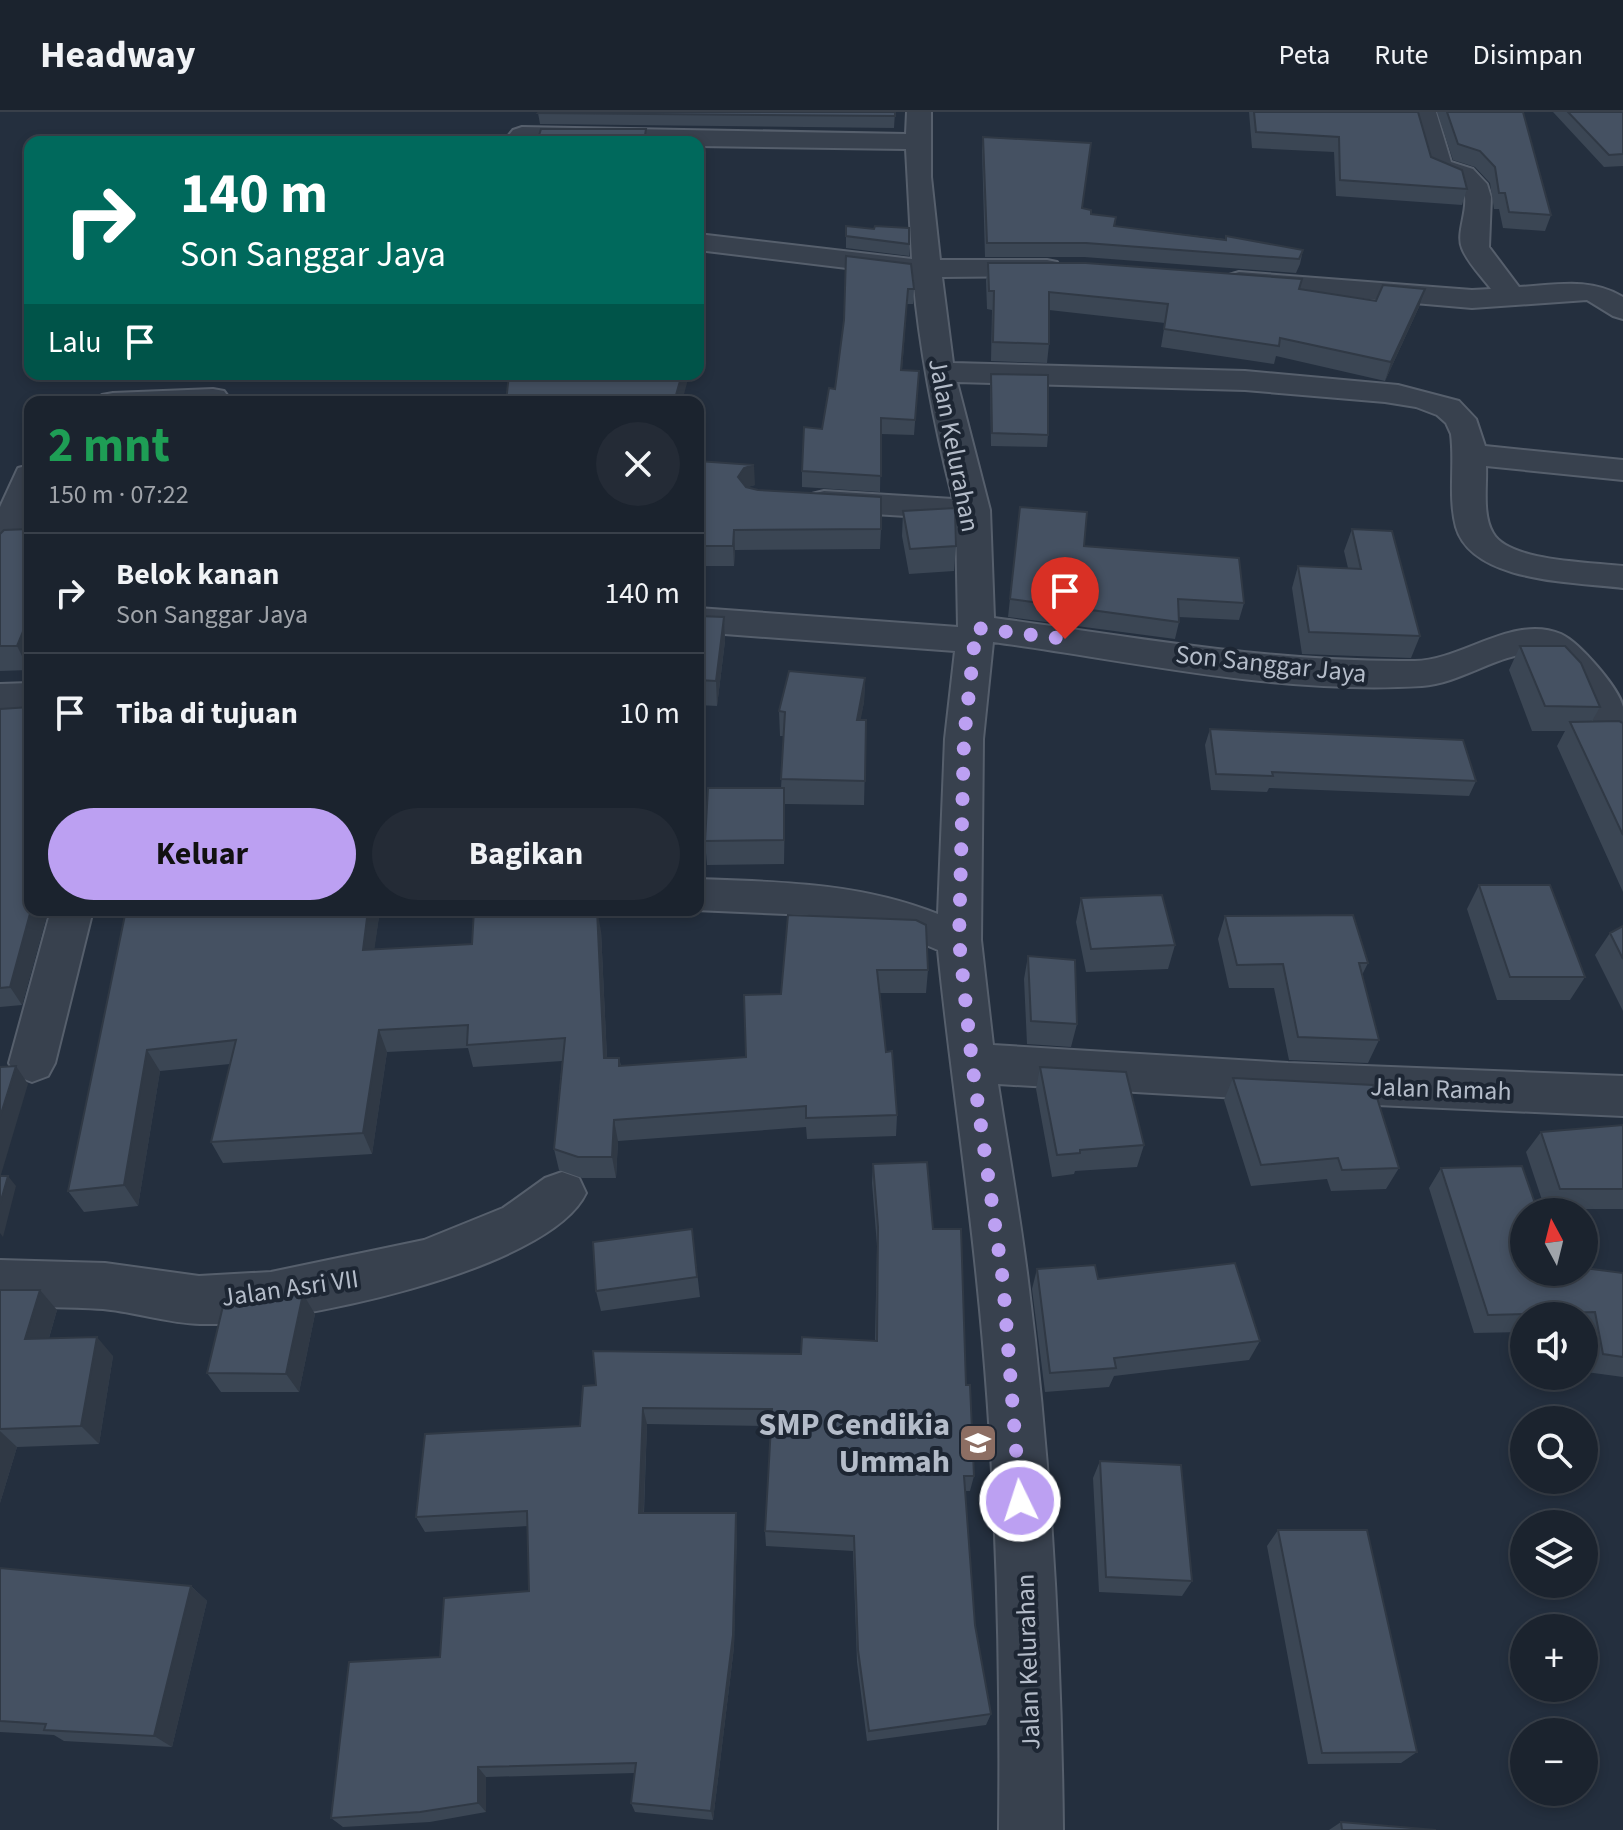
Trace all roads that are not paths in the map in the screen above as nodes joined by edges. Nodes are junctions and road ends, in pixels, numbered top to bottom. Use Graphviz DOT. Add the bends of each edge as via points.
graph roads {
  1 [pos="1424,112"];
  2 [pos="919,127"];
  3 [pos="522,135"];
  4 [pos="536,136"];
  5 [pos="692,136"];
  6 [pos="704,243"];
  7 [pos="1069,268"];
  8 [pos="926,269"];
  9 [pos="1213,278"];
  10 [pos="1512,298"];
  11 [pos="1623,310"];
  12 [pos="939,372"];
  13 [pos="215,391"];
  14 [pos="169,396"];
  15 [pos="1469,454"];
  16 [pos="1623,470"];
  17 [pos="24,490"];
  18 [pos="790,499"];
  19 [pos="973,510"];
  20 [pos="0,548"];
  21 [pos="1623,577"];
  22 [pos="704,620"];
  23 [pos="975,634"];
  24 [pos="24,696"];
  25 [pos="0,697"];
  26 [pos="1623,736"];
  27 [pos="704,895"];
  28 [pos="70,916"];
  29 [pos="959,940"];
  30 [pos="32,1063"];
  31 [pos="972,1063"];
  32 [pos="1623,1096"];
  33 [pos="562,1193"];
  34 [pos="0,1283"];
  35 [pos="1031,1830"];
  1 -- 10 [label="street" via="1439,167 1474,184 1475,247"];
  2 -- 5 [label="street"];
  2 -- 8 [label="street, Jalan Kelurahan"];
  3 -- 4 [label="street"];
  6 -- 8 [label="street"];
  7 -- 8 [label="street"];
  8 -- 12 [label="street, Jalan Kelurahan"];
  9 -- 10 [label="street"];
  10 -- 11 [label="street" via="1588,291"];
  12 -- 15 [label="street" via="1185,377 1426,399 1452,410 1465,426"];
  12 -- 19 [label="street, Jalan Kelurahan"];
  13 -- 14 [label="street"];
  15 -- 16 [label="street"];
  15 -- 21 [label="street" via="1473,524 1482,544 1505,558"];
  17 -- 20 [label="street"];
  18 -- 19 [label="street"];
  19 -- 23 [label="street, Jalan Kelurahan"];
  22 -- 23 [label="street, Son Sanggar Jaya"];
  23 -- 26 [label="street, Son Sanggar Jaya" via="1334,674 1430,672 1526,642 1547,642 1561,650"];
  23 -- 29 [label="street, Jalan Kelurahan" via="964,739"];
  24 -- 25 [label="street"];
  27 -- 29 [label="street" via="810,899 894,914"];
  28 -- 30 [label="street"];
  29 -- 31 [label="street, Jalan Kelurahan"];
  31 -- 32 [label="street, Jalan Ramah"];
  31 -- 35 [label="street, Jalan Kelurahan" via="1003,1281 1023,1532"];
  33 -- 34 [label="street, Jalan Asri VII" via="521,1224 427,1262 271,1295 199,1300 105,1286"];
}
